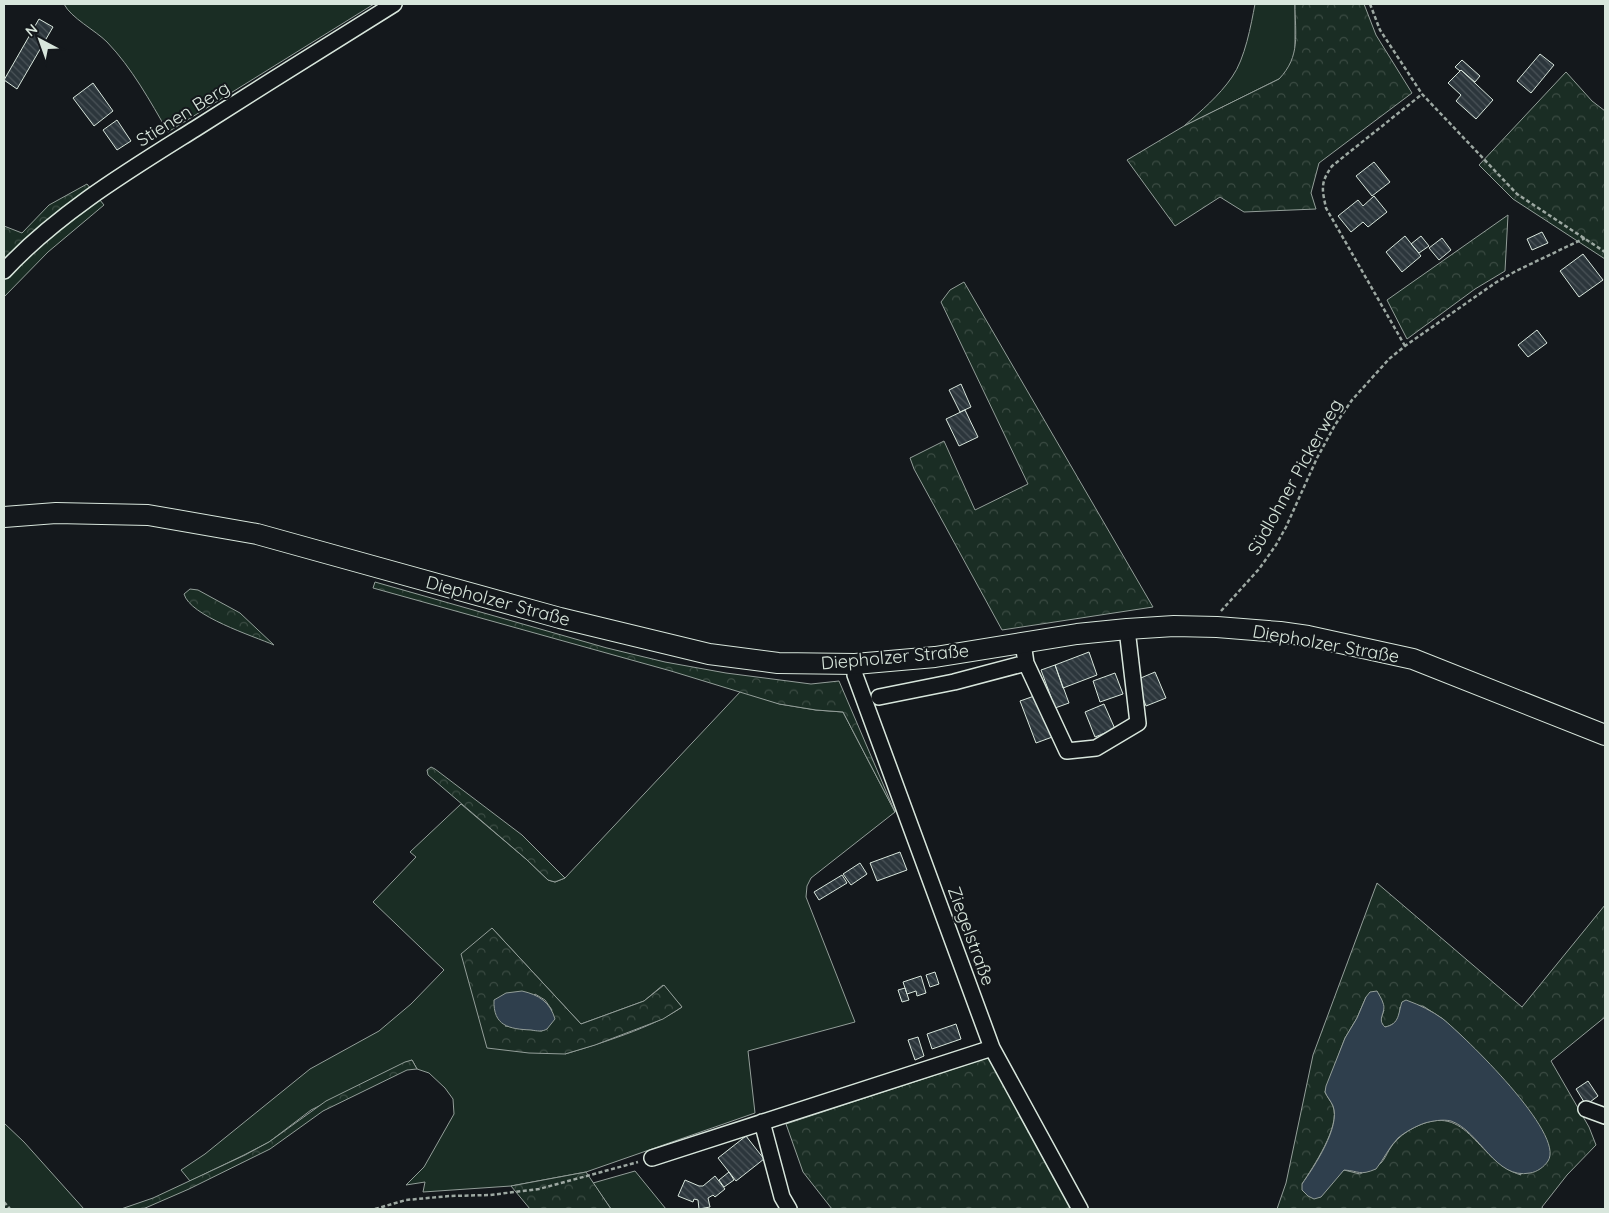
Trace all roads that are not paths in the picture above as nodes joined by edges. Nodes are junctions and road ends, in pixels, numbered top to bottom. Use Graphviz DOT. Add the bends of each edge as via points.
graph roads {
  1 [pos="394,4"];
  2 [pos="4,272"];
  3 [pos="4,517"];
  4 [pos="1127,629"];
  5 [pos="1023,643"];
  6 [pos="1026,663"];
  7 [pos="855,664"];
  8 [pos="879,697"];
  9 [pos="1605,735"];
  10 [pos="992,1048"];
  11 [pos="1586,1109"];
  12 [pos="1605,1116"];
  13 [pos="762,1122"];
  14 [pos="652,1158"];
  15 [pos="789,1209"];
  16 [pos="1080,1209"];
  1 -- 2 [label="street, Stienen Berg" via="110,184 41,235"];
  3 -- 7 [label="main road, Diepholzer Straße" via="56,513 148,515 257,534 560,618 709,654 778,663"];
  4 -- 5 [label="main road, Diepholzer Straße"];
  4 -- 6 [label="street" via="1138,723 1096,748 1067,751"];
  4 -- 9 [label="main road, Diepholzer Straße" via="1174,626 1280,632 1413,659"];
  5 -- 6 [label="street"];
  5 -- 7 [label="main road, Diepholzer Straße" via="935,657"];
  6 -- 8 [label="street"];
  7 -- 10 [label="street, Ziegelstraße" via="855,675"];
  10 -- 13 [label="street"];
  10 -- 16 [label="street, Ziegelstraße"];
  11 -- 12 [label="street"];
  13 -- 14 [label="street"];
  13 -- 15 [label="street" via="782,1197"];
}
